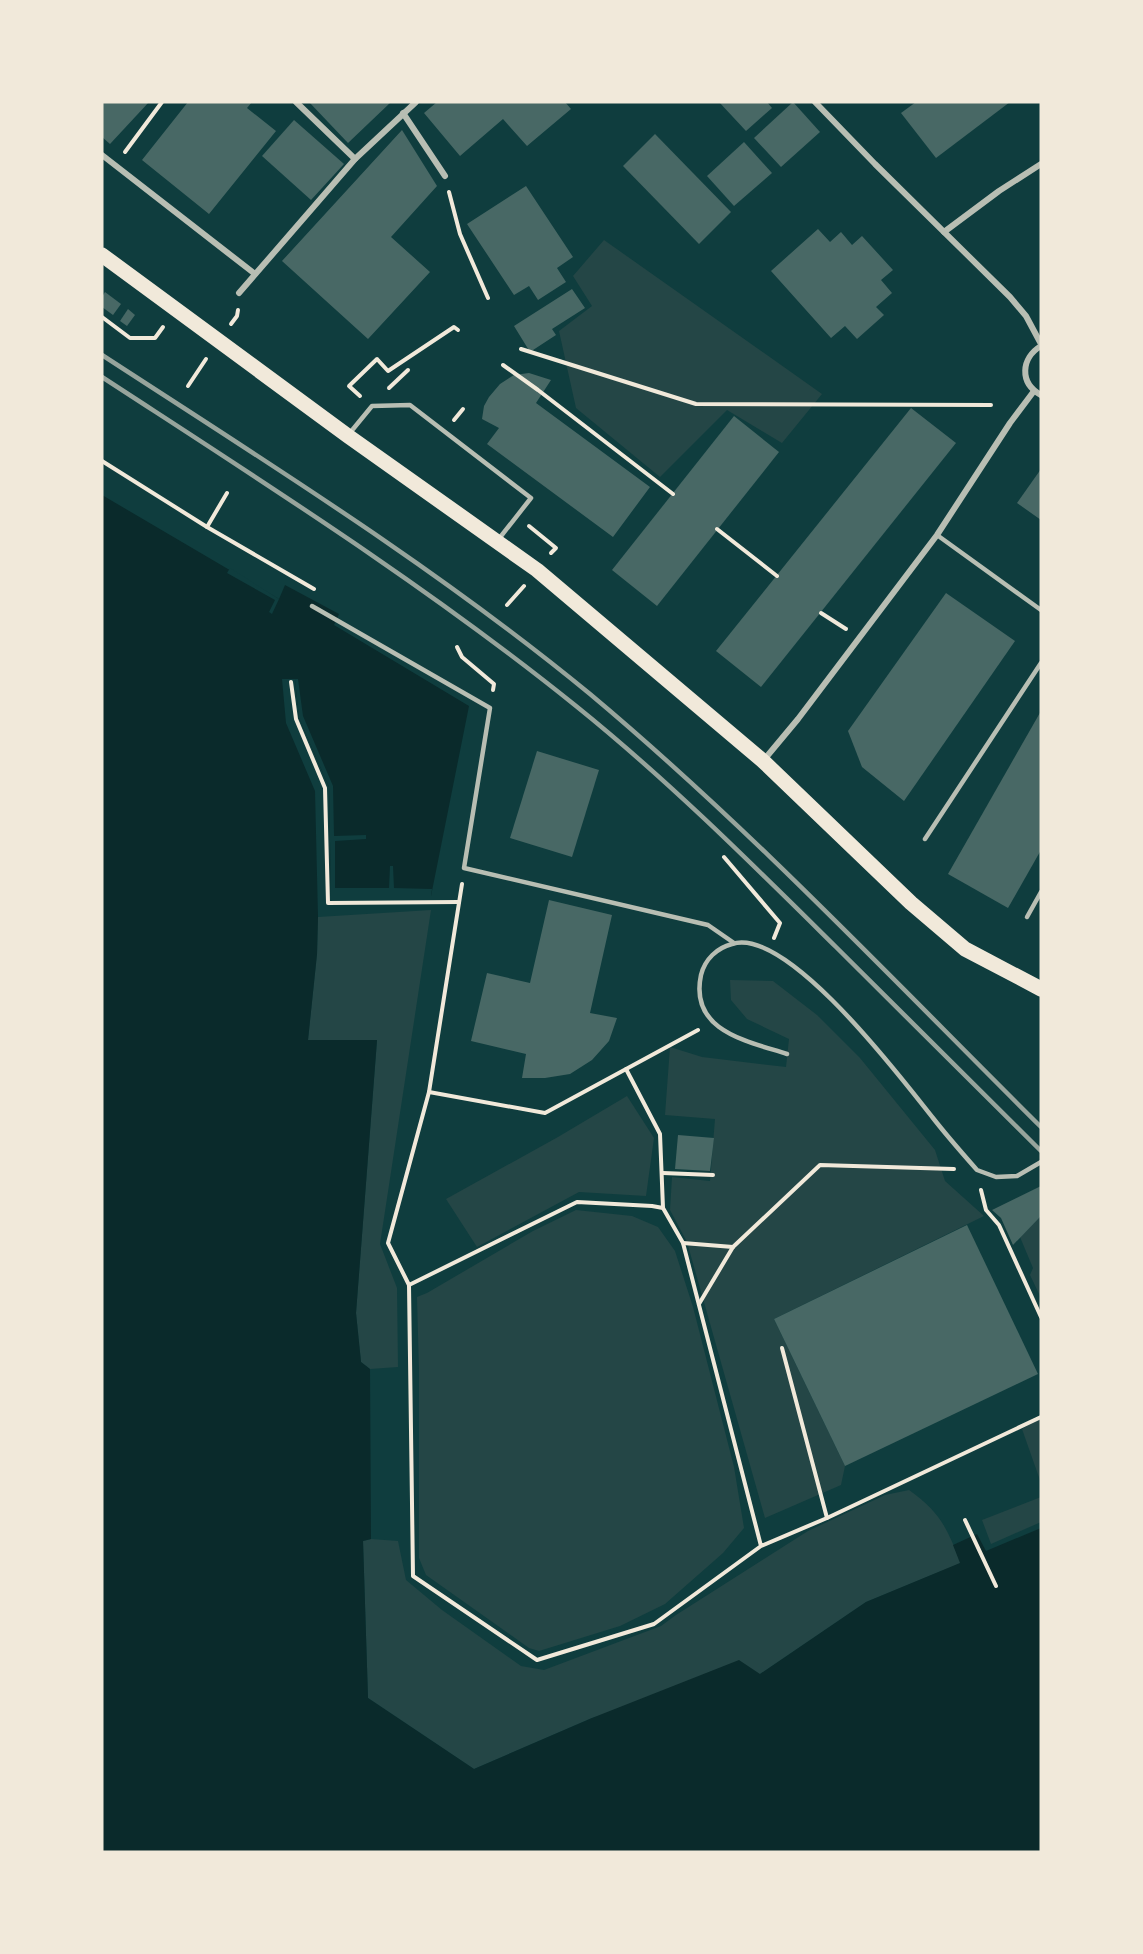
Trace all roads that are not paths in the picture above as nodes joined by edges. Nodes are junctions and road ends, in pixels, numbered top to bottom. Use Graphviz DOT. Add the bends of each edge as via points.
graph roads {
  1 [pos="296,102"];
  2 [pos="416,102"];
  3 [pos="815,102"];
  4 [pos="403,113"];
  5 [pos="102,154"];
  6 [pos="355,159"];
  7 [pos="1041,164"];
  8 [pos="445,176"];
  9 [pos="944,232"];
  10 [pos="102,255"];
  11 [pos="255,274"];
  12 [pos="239,293"];
  13 [pos="1041,345"];
  14 [pos="1034,391"];
  15 [pos="1041,395"];
  16 [pos="348,436"];
  17 [pos="937,535"];
  18 [pos="496,542"];
  19 [pos="312,606"];
  20 [pos="1041,610"];
  21 [pos="1041,663"];
  22 [pos="763,761"];
  23 [pos="925,839"];
  24 [pos="1041,892"];
  25 [pos="1027,917"];
  26 [pos="734,943"];
  27 [pos="1041,989"];
  28 [pos="787,1054"];
  29 [pos="1041,1162"];
  1 -- 6 [label="street"];
  2 -- 4 [label="street"];
  3 -- 9 [label="street"];
  4 -- 6 [label="street"];
  4 -- 8 [label="street"];
  5 -- 11 [label="street"];
  6 -- 11 [label="street"];
  7 -- 9 [label="street"];
  9 -- 13 [label="street" via="1010,297 1026,316"];
  10 -- 16 [label="main road"];
  11 -- 12 [label="street"];
  13 -- 14 [label="street" via="1024,366"];
  14 -- 15 [label="street"];
  14 -- 17 [label="street"];
  16 -- 18 [label="main road"];
  16 -- 18 [label="lane" via="372,406 410,405 531,498"];
  17 -- 20 [label="lane"];
  17 -- 22 [label="street"];
  18 -- 22 [label="main road" via="537,570"];
  19 -- 26 [label="lane" via="490,708 464,868 708,925"];
  21 -- 23 [label="lane"];
  22 -- 27 [label="main road" via="911,903 965,949"];
  24 -- 25 [label="lane"];
  26 -- 28 [label="lane" via="709,958 699,989 702,1006 712,1022 737,1037"];
  26 -- 29 [label="lane" via="770,950 814,983 874,1046 977,1170 996,1177 1017,1176"];
}
